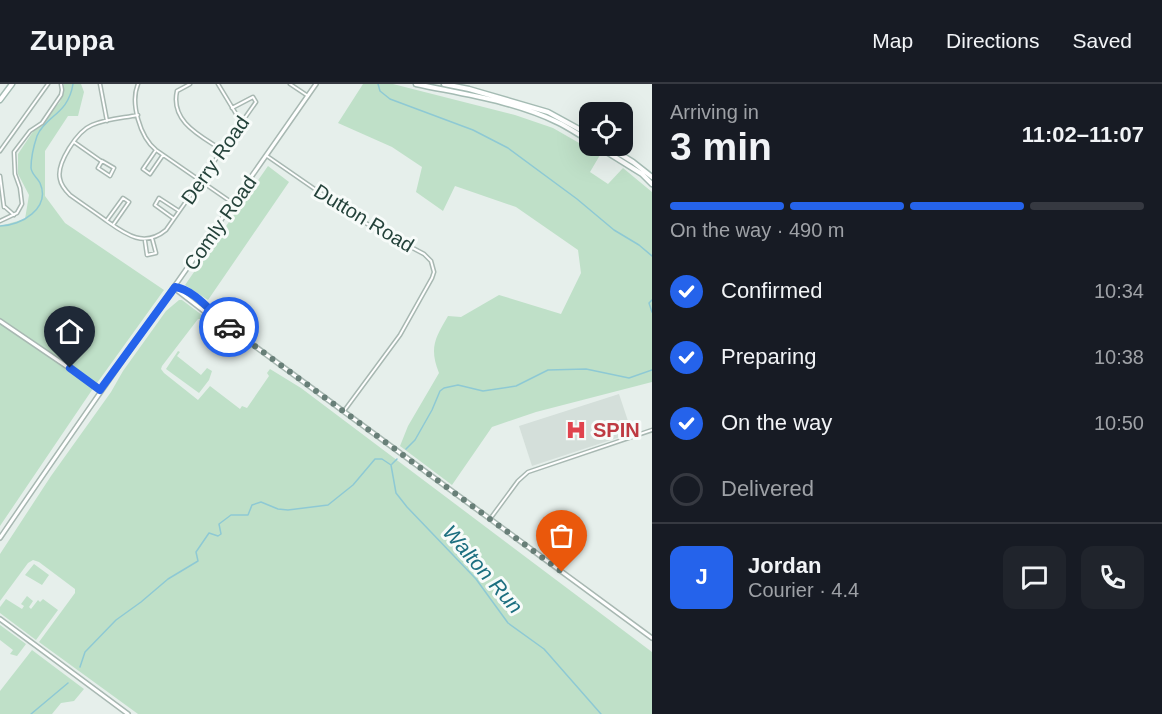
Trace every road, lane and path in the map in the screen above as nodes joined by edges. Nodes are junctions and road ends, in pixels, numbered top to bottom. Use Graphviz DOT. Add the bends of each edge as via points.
graph roads {
  1 [pos="12,84"];
  2 [pos="48,84"];
  3 [pos="61,84"];
  4 [pos="100,84"];
  5 [pos="138,84"];
  6 [pos="190,84"];
  7 [pos="218,84"];
  8 [pos="290,84"];
  9 [pos="316,84"];
  10 [pos="416,84"];
  11 [pos="444,84"];
  12 [pos="432,86"];
  13 [pos="308,96"];
  14 [pos="0,100"];
  15 [pos="232,108"];
  16 [pos="138,115"];
  17 [pos="107,121"];
  18 [pos="241,122"];
  19 [pos="579,128"];
  20 [pos="579,135"];
  21 [pos="74,142"];
  22 [pos="156,150"];
  23 [pos="222,150"];
  24 [pos="0,151"];
  25 [pos="163,155"];
  26 [pos="267,156"];
  27 [pos="613,156"];
  28 [pos="623,156"];
  29 [pos="102,161"];
  30 [pos="0,176"];
  31 [pos="652,177"];
  32 [pos="200,181"];
  33 [pos="652,184"];
  34 [pos="234,204"];
  35 [pos="4,207"];
  36 [pos="0,208"];
  37 [pos="179,211"];
  38 [pos="14,215"];
  39 [pos="174,218"];
  40 [pos="106,220"];
  41 [pos="0,221"];
  42 [pos="113,225"];
  43 [pos="152,238"];
  44 [pos="145,239"];
  45 [pos="175,287"];
  46 [pos="0,321"];
  47 [pos="100,390"];
  48 [pos="344,411"];
  49 [pos="652,430"];
  50 [pos="490,519"];
  51 [pos="0,538"];
  52 [pos="0,620"];
  53 [pos="652,638"];
  54 [pos="128,714"];
  1 -- 14 [label="main road"];
  2 -- 24 [label="street"];
  3 -- 38 [label="street" via="61,95 42,123 30,131 14,152 22,203"];
  4 -- 17 [label="street"];
  5 -- 16 [label="street"];
  6 -- 23 [label="street" via="177,92 181,118"];
  7 -- 15 [label="street"];
  8 -- 13 [label="street"];
  9 -- 13 [label="street, Comly Road"];
  10 -- 12 [label="main road"];
  11 -- 19 [label="main road" via="542,110"];
  12 -- 20 [label="main road" via="533,112"];
  13 -- 26 [label="street, Comly Road"];
  15 -- 18 [label="street"];
  15 -- 18 [label="street, Derry Road" via="253,97 256,102"];
  16 -- 17 [label="street"];
  16 -- 22 [label="street" via="143,135"];
  17 -- 21 [label="street" via="84,129"];
  18 -- 23 [label="street, Derry Road"];
  21 -- 29 [label="street"];
  21 -- 40 [label="street" via="61,163 60,180 70,195"];
  22 -- 25 [label="street"];
  22 -- 25 [label="street" via="143,169 150,174"];
  23 -- 32 [label="street, Derry Road"];
  25 -- 32 [label="street"];
  26 -- 34 [label="street, Comly Road"];
  26 -- 48 [label="street, Dutton Road" via="358,219 428,257 434,272 400,335"];
  27 -- 33 [label="main road"];
  28 -- 31 [label="main road"];
  29 -- 29 [label="street" via="98,168 110,176 114,168"];
  30 -- 35 [label="street"];
  32 -- 34 [label="street"];
  32 -- 37 [label="street, Derry Road"];
  34 -- 45 [label="street, Comly Road"];
  35 -- 36 [label="street"];
  35 -- 38 [label="street"];
  37 -- 39 [label="street, Derry Road"];
  37 -- 39 [label="street" via="159,198 155,205"];
  38 -- 41 [label="street"];
  39 -- 43 [label="street, Derry Road"];
  40 -- 42 [label="street"];
  40 -- 42 [label="street" via="123,198 129,202"];
  42 -- 44 [label="street" via="129,236"];
  43 -- 44 [label="street"];
  43 -- 44 [label="street" via="156,254 147,255"];
  45 -- 47 [label="street, Comly Road"];
  45 -- 48 [label="street"];
  46 -- 47 [label="street"];
  47 -- 51 [label="street, Comly Road"];
  48 -- 50 [label="street"];
  49 -- 50 [label="street" via="528,472"];
  50 -- 53 [label="street"];
  52 -- 54 [label="street"];
}
